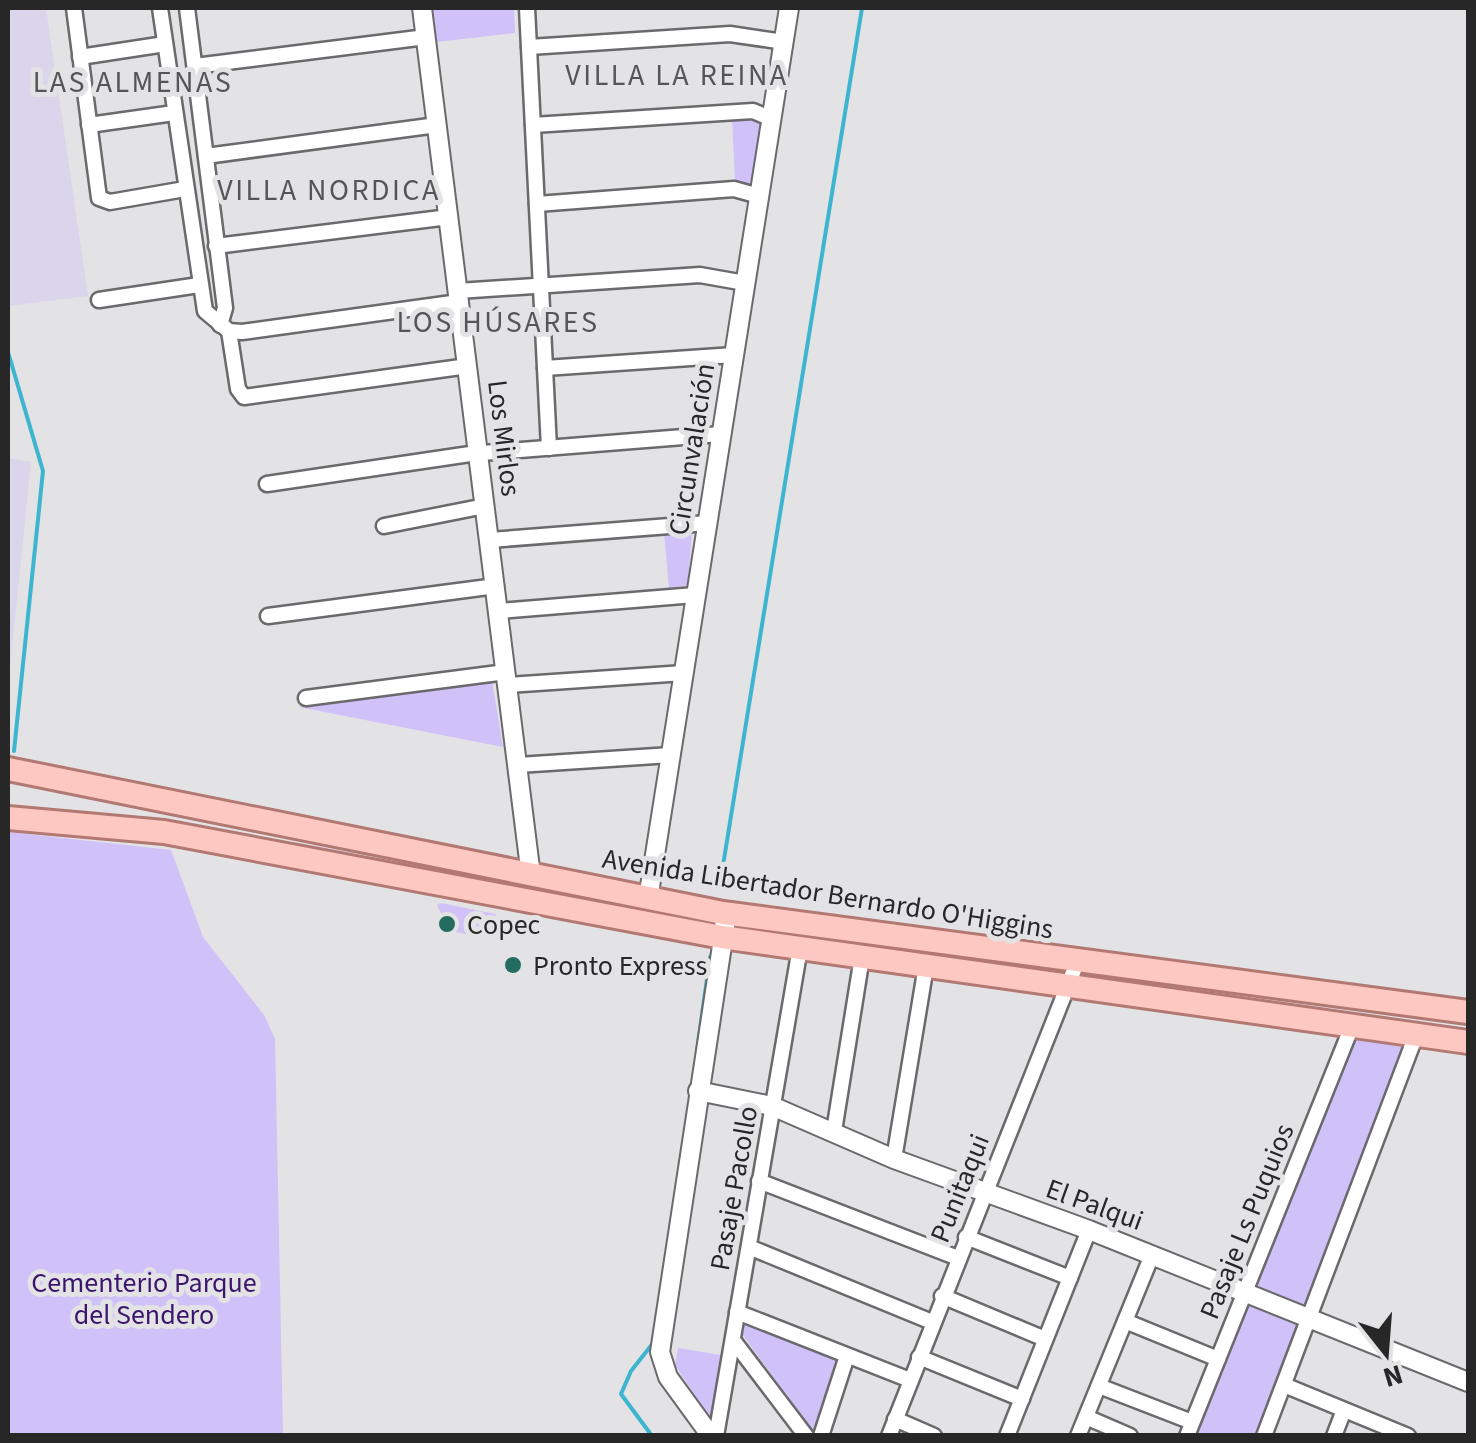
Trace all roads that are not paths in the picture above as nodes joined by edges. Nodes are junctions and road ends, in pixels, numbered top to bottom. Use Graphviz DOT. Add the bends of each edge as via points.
graph roads {
  1 [pos="74,8"];
  2 [pos="160,8"];
  3 [pos="187,8"];
  4 [pos="422,8"];
  5 [pos="526,8"];
  6 [pos="789,8"];
  7 [pos="426,37"];
  8 [pos="784,42"];
  9 [pos="165,44"];
  10 [pos="529,46"];
  11 [pos="80,57"];
  12 [pos="195,66"];
  13 [pos="174,113"];
  14 [pos="772,119"];
  15 [pos="89,125"];
  16 [pos="437,125"];
  17 [pos="533,125"];
  18 [pos="206,156"];
  19 [pos="185,189"];
  20 [pos="758,196"];
  21 [pos="537,204"];
  22 [pos="449,217"];
  23 [pos="216,246"];
  24 [pos="746,283"];
  25 [pos="199,285"];
  26 [pos="541,285"];
  27 [pos="459,296"];
  28 [pos="99,300"];
  29 [pos="224,328"];
  30 [pos="734,355"];
  31 [pos="468,366"];
  32 [pos="545,368"];
  33 [pos="722,434"];
  34 [pos="549,448"];
  35 [pos="479,454"];
  36 [pos="268,484"];
  37 [pos="486,506"];
  38 [pos="708,523"];
  39 [pos="384,526"];
  40 [pos="490,540"];
  41 [pos="496,586"];
  42 [pos="695,595"];
  43 [pos="499,611"];
  44 [pos="268,616"];
  45 [pos="684,674"];
  46 [pos="507,678"];
  47 [pos="306,698"];
  48 [pos="671,755"];
  49 [pos="518,765"];
  50 [pos="8,768"];
  51 [pos="8,818"];
  52 [pos="531,876"];
  53 [pos="648,899"];
  54 [pos="723,913"];
  55 [pos="722,937"];
  56 [pos="800,948"];
  57 [pos="862,957"];
  58 [pos="1066,959"];
  59 [pos="926,966"];
  60 [pos="1059,985"];
  61 [pos="1468,1012"];
  62 [pos="1352,1026"];
  63 [pos="1416,1035"];
  64 [pos="1468,1042"];
  65 [pos="698,1091"];
  66 [pos="772,1106"];
  67 [pos="834,1131"];
  68 [pos="894,1159"];
  69 [pos="759,1181"];
  70 [pos="985,1194"];
  71 [pos="1090,1230"];
  72 [pos="966,1237"];
  73 [pos="749,1247"];
  74 [pos="1152,1255"];
  75 [pos="958,1258"];
  76 [pos="1070,1278"];
  77 [pos="1244,1291"];
  78 [pos="942,1296"];
  79 [pos="737,1312"];
  80 [pos="1309,1319"];
  81 [pos="932,1322"];
  82 [pos="1125,1322"];
  83 [pos="1045,1339"];
  84 [pos="732,1340"];
  85 [pos="848,1356"];
  86 [pos="920,1356"];
  87 [pos="1218,1359"];
  88 [pos="910,1380"];
  89 [pos="1468,1382"];
  90 [pos="1284,1385"];
  91 [pos="1099,1386"];
  92 [pos="1022,1399"];
  93 [pos="1344,1410"];
  94 [pos="1086,1418"];
  95 [pos="895,1419"];
  96 [pos="1190,1429"];
  97 [pos="1406,1435"];
  98 [pos="714,1436"];
  99 [pos="806,1436"];
  100 [pos="821,1436"];
  101 [pos="888,1436"];
  102 [pos="934,1436"];
  103 [pos="1007,1436"];
  104 [pos="1078,1436"];
  105 [pos="1130,1436"];
  106 [pos="1264,1436"];
  107 [pos="1334,1436"];
  1 -- 11 [label="street"];
  2 -- 9 [label="street"];
  3 -- 12 [label="street"];
  4 -- 7 [label="street, Los Mirlos"];
  5 -- 10 [label="street"];
  6 -- 8 [label="street, Circunvalación"];
  7 -- 12 [label="street"];
  7 -- 16 [label="street, Los Mirlos"];
  8 -- 10 [label="street" via="730,34"];
  8 -- 14 [label="street, Circunvalación"];
  9 -- 11 [label="street"];
  9 -- 13 [label="street"];
  10 -- 17 [label="street"];
  11 -- 15 [label="street"];
  12 -- 18 [label="street"];
  13 -- 15 [label="street"];
  13 -- 19 [label="street"];
  14 -- 17 [label="street" via="754,110"];
  14 -- 20 [label="street, Circunvalación"];
  15 -- 19 [label="street" via="99,198 110,202"];
  16 -- 18 [label="street"];
  16 -- 22 [label="street, Los Mirlos"];
  17 -- 21 [label="street"];
  18 -- 23 [label="street"];
  19 -- 25 [label="street"];
  20 -- 21 [label="street" via="734,189"];
  20 -- 24 [label="street, Circunvalación"];
  21 -- 26 [label="street"];
  22 -- 23 [label="street"];
  22 -- 27 [label="street, Los Mirlos"];
  23 -- 29 [label="street"];
  24 -- 26 [label="street" via="700,275"];
  24 -- 30 [label="street, Circunvalación"];
  25 -- 28 [label="street"];
  25 -- 29 [label="street" via="204,312"];
  26 -- 27 [label="street"];
  26 -- 32 [label="street"];
  27 -- 29 [label="street" via="242,332"];
  27 -- 31 [label="street, Los Mirlos"];
  29 -- 31 [label="street" via="244,397"];
  30 -- 32 [label="street"];
  30 -- 33 [label="street, Circunvalación"];
  31 -- 35 [label="street, Los Mirlos"];
  32 -- 34 [label="street"];
  33 -- 34 [label="street"];
  33 -- 38 [label="street, Circunvalación"];
  34 -- 35 [label="street"];
  35 -- 36 [label="street"];
  35 -- 37 [label="street, Los Mirlos"];
  37 -- 39 [label="street"];
  37 -- 40 [label="street, Los Mirlos"];
  38 -- 40 [label="street"];
  38 -- 42 [label="street, Circunvalación"];
  40 -- 41 [label="street, Los Mirlos"];
  41 -- 43 [label="street, Los Mirlos"];
  41 -- 44 [label="street"];
  42 -- 43 [label="street"];
  42 -- 45 [label="street, Circunvalación"];
  43 -- 46 [label="street, Los Mirlos"];
  45 -- 46 [label="street"];
  45 -- 48 [label="street, Circunvalación"];
  46 -- 47 [label="street"];
  46 -- 49 [label="street, Los Mirlos"];
  48 -- 49 [label="street"];
  48 -- 53 [label="street, Circunvalación"];
  49 -- 52 [label="street, Los Mirlos"];
  50 -- 52 [label="main road, Avenida Libertador Bernardo O'Higgins"];
  51 -- 55 [label="main road, Avenida Libertador Bernardo O'Higgins" via="164,832"];
  52 -- 53 [label="main road, Avenida Libertador Bernardo O'Higgins"];
  53 -- 54 [label="main road, Avenida Libertador Bernardo O'Higgins"];
  54 -- 55 [label="street"];
  54 -- 58 [label="main road, Avenida Libertador Bernardo O'Higgins"];
  55 -- 56 [label="main road, Avenida Libertador Bernardo O'Higgins"];
  55 -- 65 [label="street"];
  56 -- 57 [label="main road, Avenida Libertador Bernardo O'Higgins"];
  56 -- 66 [label="street, Pasaje Pacollo"];
  57 -- 59 [label="main road, Avenida Libertador Bernardo O'Higgins"];
  57 -- 67 [label="street"];
  58 -- 60 [label="main road"];
  58 -- 61 [label="main road, Avenida Libertador Bernardo O'Higgins"];
  59 -- 60 [label="main road, Avenida Libertador Bernardo O'Higgins"];
  59 -- 68 [label="street"];
  60 -- 62 [label="main road, Avenida Libertador Bernardo O'Higgins"];
  60 -- 70 [label="street, Punitaqui"];
  62 -- 63 [label="main road, Avenida Libertador Bernardo O'Higgins"];
  62 -- 77 [label="street, Pasaje Ls Puquios"];
  63 -- 64 [label="main road, Avenida Libertador Bernardo O'Higgins"];
  63 -- 80 [label="street"];
  65 -- 66 [label="street, El Palqui"];
  65 -- 98 [label="street" via="660,1352 663,1366"];
  66 -- 67 [label="street, El Palqui"];
  66 -- 69 [label="street, Pasaje Pacollo"];
  67 -- 68 [label="street, El Palqui"];
  68 -- 70 [label="street, El Palqui"];
  69 -- 73 [label="street, Pasaje Pacollo"];
  69 -- 75 [label="street"];
  70 -- 71 [label="street, El Palqui"];
  70 -- 72 [label="street, Punitaqui"];
  71 -- 74 [label="street, El Palqui"];
  71 -- 76 [label="street"];
  72 -- 75 [label="street, Punitaqui"];
  72 -- 76 [label="street"];
  73 -- 79 [label="street, Pasaje Pacollo"];
  73 -- 81 [label="street"];
  74 -- 77 [label="street, El Palqui"];
  74 -- 82 [label="street"];
  75 -- 78 [label="street, Punitaqui"];
  76 -- 83 [label="street"];
  77 -- 80 [label="street, El Palqui"];
  77 -- 87 [label="street, Pasaje Ls Puquios"];
  78 -- 81 [label="street, Punitaqui"];
  78 -- 83 [label="street"];
  79 -- 84 [label="street, Pasaje Pacollo"];
  79 -- 85 [label="street"];
  80 -- 89 [label="street, El Palqui"];
  80 -- 90 [label="street"];
  81 -- 86 [label="street, Punitaqui"];
  82 -- 87 [label="street"];
  82 -- 91 [label="street"];
  83 -- 92 [label="street"];
  84 -- 98 [label="street, Pasaje Pacollo"];
  84 -- 99 [label="street"];
  85 -- 88 [label="street"];
  85 -- 100 [label="street"];
  86 -- 88 [label="street, Punitaqui"];
  86 -- 92 [label="street"];
  87 -- 96 [label="street, Pasaje Ls Puquios"];
  88 -- 95 [label="street, Punitaqui"];
  90 -- 93 [label="street"];
  90 -- 106 [label="street"];
  91 -- 94 [label="street"];
  91 -- 96 [label="street"];
  92 -- 103 [label="street"];
  93 -- 97 [label="street"];
  93 -- 107 [label="street"];
  94 -- 104 [label="street"];
  94 -- 105 [label="street"];
  95 -- 101 [label="street, Punitaqui"];
  95 -- 102 [label="street"];
}
